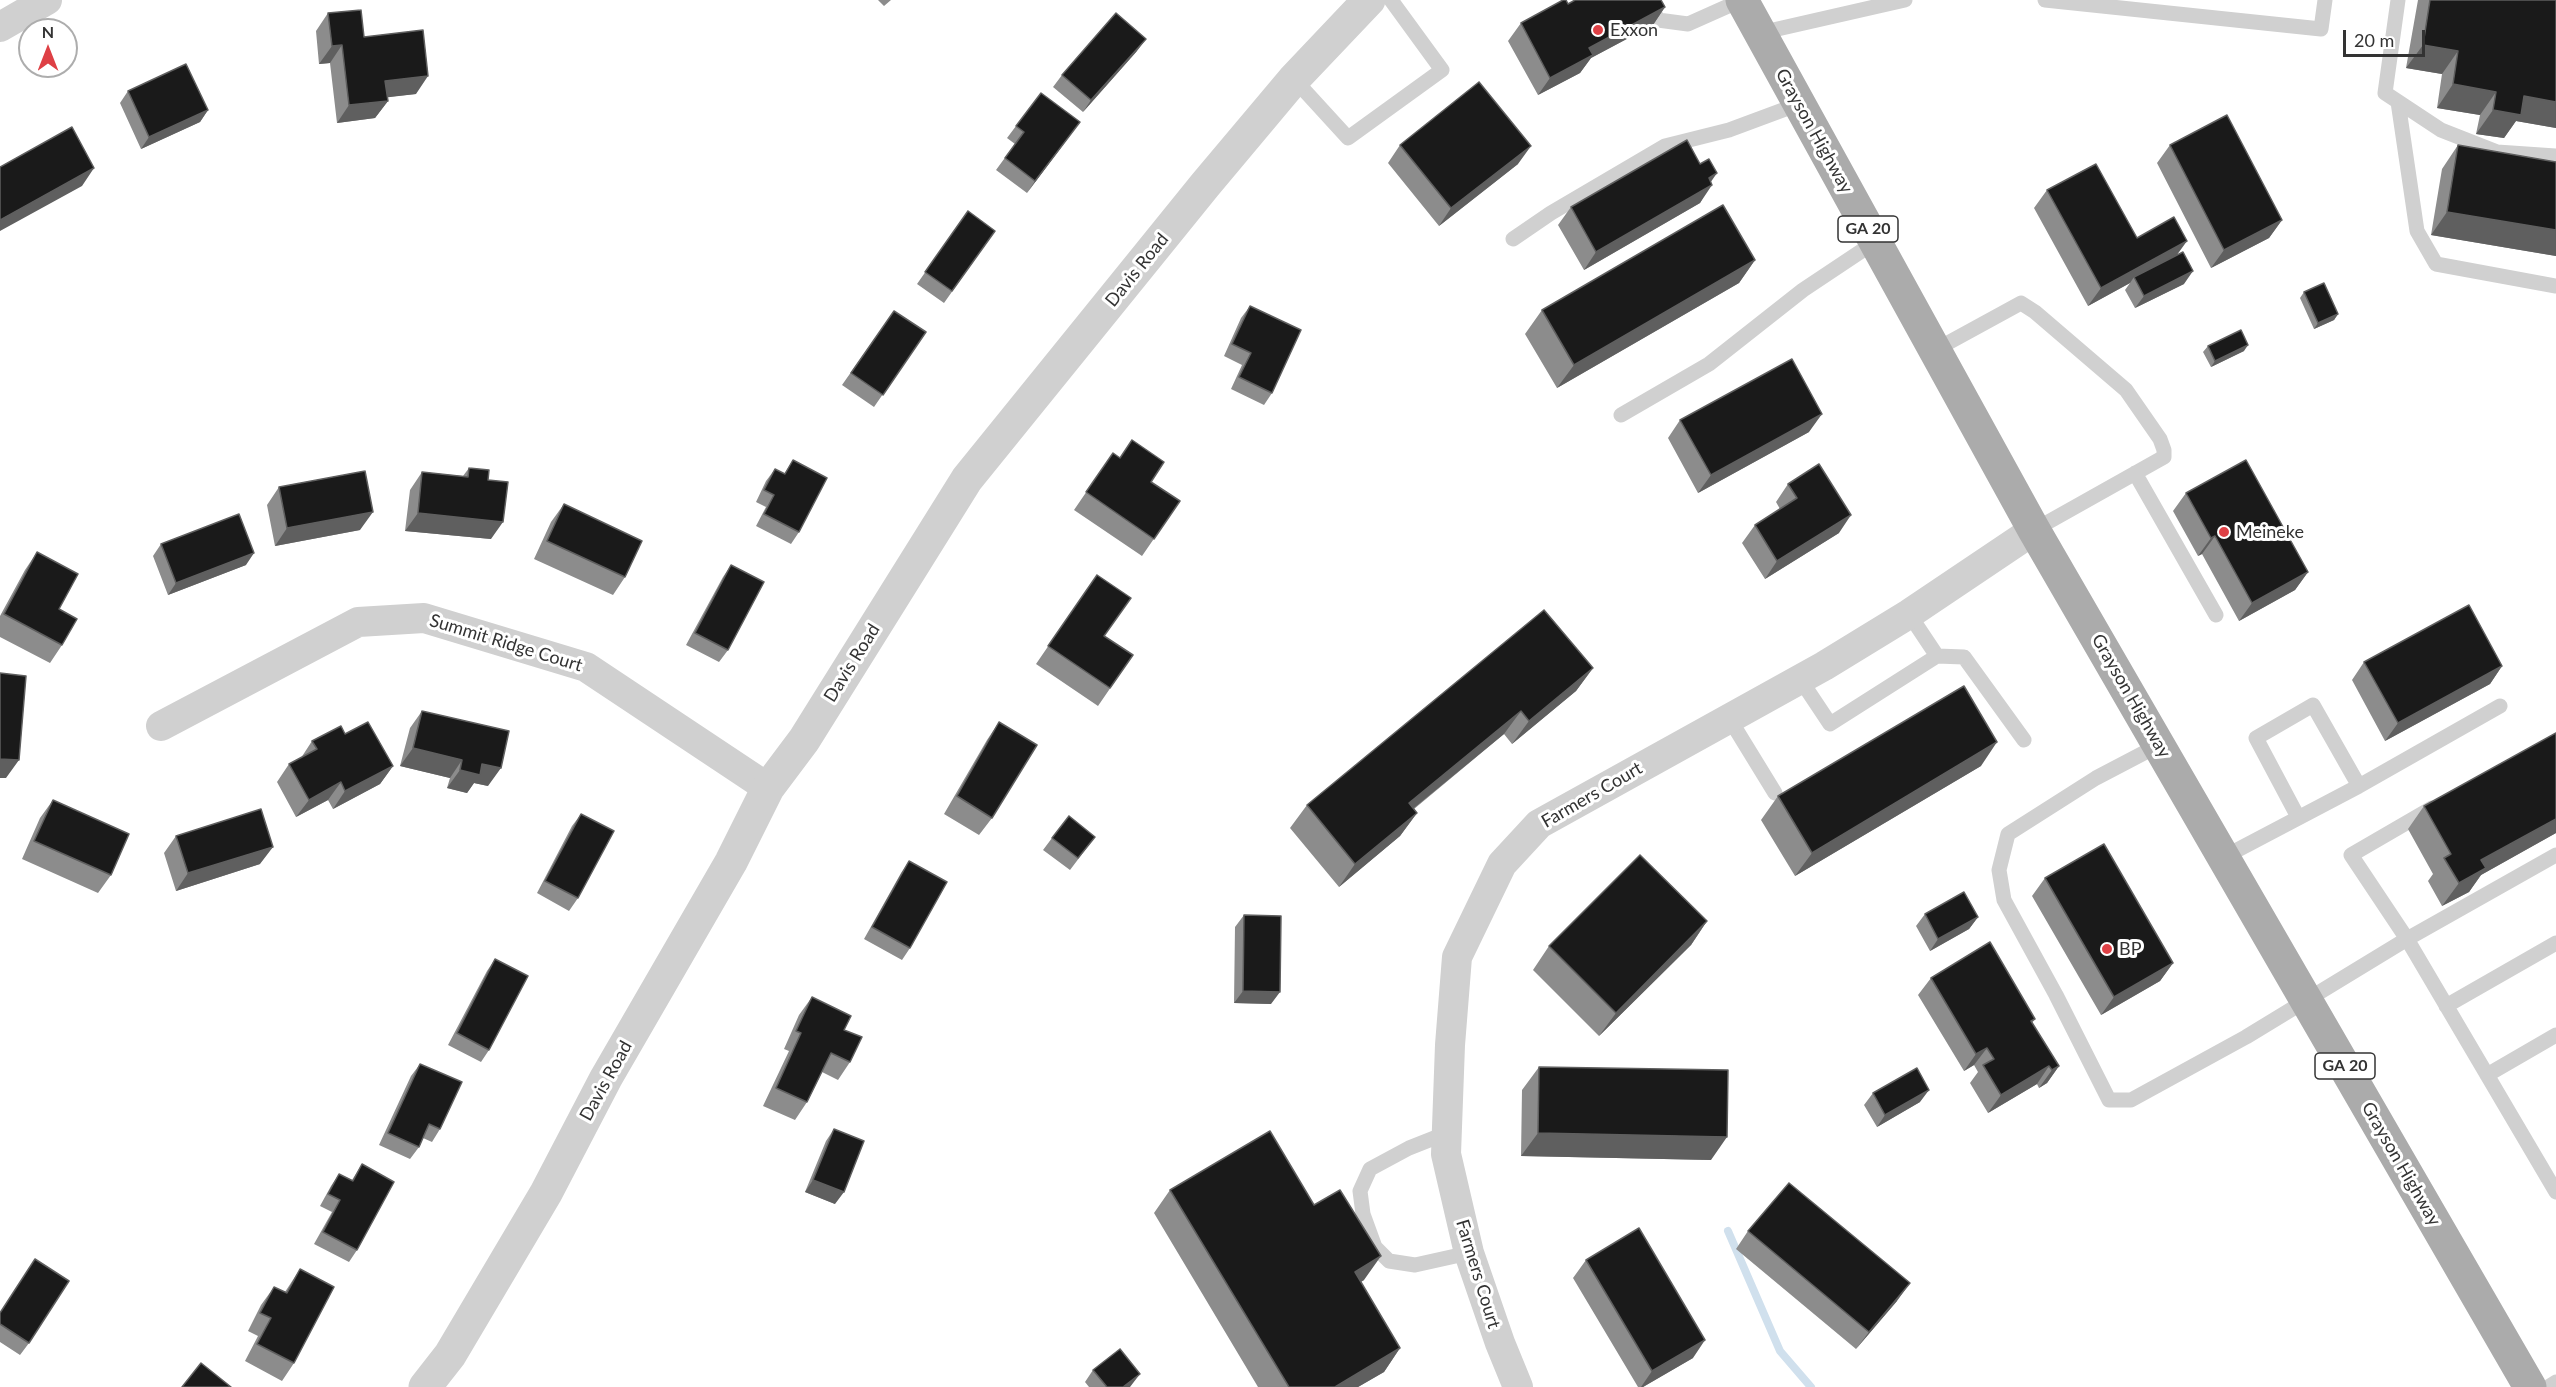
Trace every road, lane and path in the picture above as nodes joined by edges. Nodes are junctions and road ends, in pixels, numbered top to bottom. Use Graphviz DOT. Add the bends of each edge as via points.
graph roads {
  1 [pos="46,0"];
  2 [pos="1648,0"];
  3 [pos="1742,0"];
  4 [pos="1905,0"];
  5 [pos="2045,0"];
  6 [pos="2325,0"];
  7 [pos="2398,0"];
  8 [pos="1370,1"];
  9 [pos="0,27"];
  10 [pos="1760,33"];
  11 [pos="1294,79"];
  12 [pos="2398,102"];
  13 [pos="1799,104"];
  14 [pos="2556,156"];
  15 [pos="1513,239"];
  16 [pos="1875,242"];
  17 [pos="2556,286"];
  18 [pos="1935,350"];
  19 [pos="1621,415"];
  20 [pos="2135,474"];
  21 [pos="2034,530"];
  22 [pos="1908,614"];
  23 [pos="2216,615"];
  24 [pos="1936,656"];
  25 [pos="1800,679"];
  26 [pos="2500,706"];
  27 [pos="1729,718"];
  28 [pos="161,726"];
  29 [pos="2024,740"];
  30 [pos="2159,745"];
  31 [pos="2359,786"];
  32 [pos="768,788"];
  33 [pos="1775,793"];
  34 [pos="2445,801"];
  35 [pos="2298,818"];
  36 [pos="2556,855"];
  37 [pos="2224,857"];
  38 [pos="2407,939"];
  39 [pos="2556,943"];
  40 [pos="2307,1000"];
  41 [pos="2446,1006"];
  42 [pos="2556,1035"];
  43 [pos="2487,1075"];
  44 [pos="1447,1133"];
  45 [pos="2556,1192"];
  46 [pos="1469,1253"];
  47 [pos="2556,1382"];
  48 [pos="425,1387"];
  49 [pos="1518,1387"];
  50 [pos="2530,1387"];
  51 [pos="2548,1387"];
  1 -- 9 [label="street"];
  2 -- 3 [label="lane" via="1658,20 1688,24"];
  3 -- 10 [label="main road, Grayson Highway / GA 20"];
  4 -- 10 [label="lane"];
  5 -- 6 [label="lane" via="2321,28"];
  7 -- 12 [label="lane" via="2385,93"];
  8 -- 11 [label="street, Davis Road"];
  8 -- 11 [label="lane" via="1442,70 1348,138"];
  10 -- 13 [label="main road, Grayson Highway / GA 20"];
  11 -- 32 [label="street, Davis Road" via="967,479 804,740"];
  12 -- 14 [label="lane" via="2441,130 2497,152"];
  12 -- 17 [label="lane" via="2417,231 2436,264"];
  13 -- 15 [label="lane" via="1729,130 1665,146"];
  13 -- 16 [label="main road, Grayson Highway / GA 20"];
  16 -- 18 [label="main road, Grayson Highway / GA 20"];
  16 -- 19 [label="lane" via="1803,290 1709,364"];
  18 -- 20 [label="lane" via="2021,303 2126,390 2150,422 2164,457"];
  18 -- 21 [label="main road, Grayson Highway / GA 20"];
  20 -- 21 [label="lane"];
  20 -- 23 [label="lane"];
  21 -- 22 [label="street, Farmers Court"];
  21 -- 30 [label="main road, Grayson Highway / GA 20"];
  22 -- 24 [label="lane"];
  22 -- 25 [label="street, Farmers Court"];
  24 -- 25 [label="lane" via="1830,724"];
  24 -- 29 [label="lane" via="1964,657"];
  25 -- 27 [label="street, Farmers Court"];
  26 -- 31 [label="lane"];
  27 -- 33 [label="lane"];
  27 -- 44 [label="street, Farmers Court" via="1539,824 1502,864 1457,957"];
  28 -- 32 [label="street, Summit Ridge Court" via="358,622 424,618 586,667"];
  30 -- 37 [label="main road, Grayson Highway / GA 20"];
  30 -- 40 [label="lane" via="2096,778 2008,834 1999,870 2004,900 2109,1100 2131,1100"];
  31 -- 35 [label="lane"];
  31 -- 35 [label="lane" via="2313,705 2256,738"];
  32 -- 48 [label="street, Davis Road" via="731,862 606,1078 546,1193 450,1355"];
  34 -- 38 [label="lane" via="2351,855"];
  35 -- 37 [label="lane"];
  36 -- 38 [label="lane"];
  37 -- 40 [label="main road, Grayson Highway / GA 20"];
  38 -- 40 [label="lane"];
  38 -- 41 [label="lane"];
  39 -- 41 [label="lane"];
  40 -- 50 [label="main road, Grayson Highway / GA 20"];
  41 -- 43 [label="lane"];
  42 -- 43 [label="lane"];
  43 -- 45 [label="lane"];
  44 -- 46 [label="street, Farmers Court" via="1446,1154"];
  44 -- 46 [label="lane" via="1371,1169 1360,1191 1363,1214 1376,1247 1389,1261 1415,1265"];
  46 -- 49 [label="street, Farmers Court"];
  47 -- 51 [label="lane"];
}
